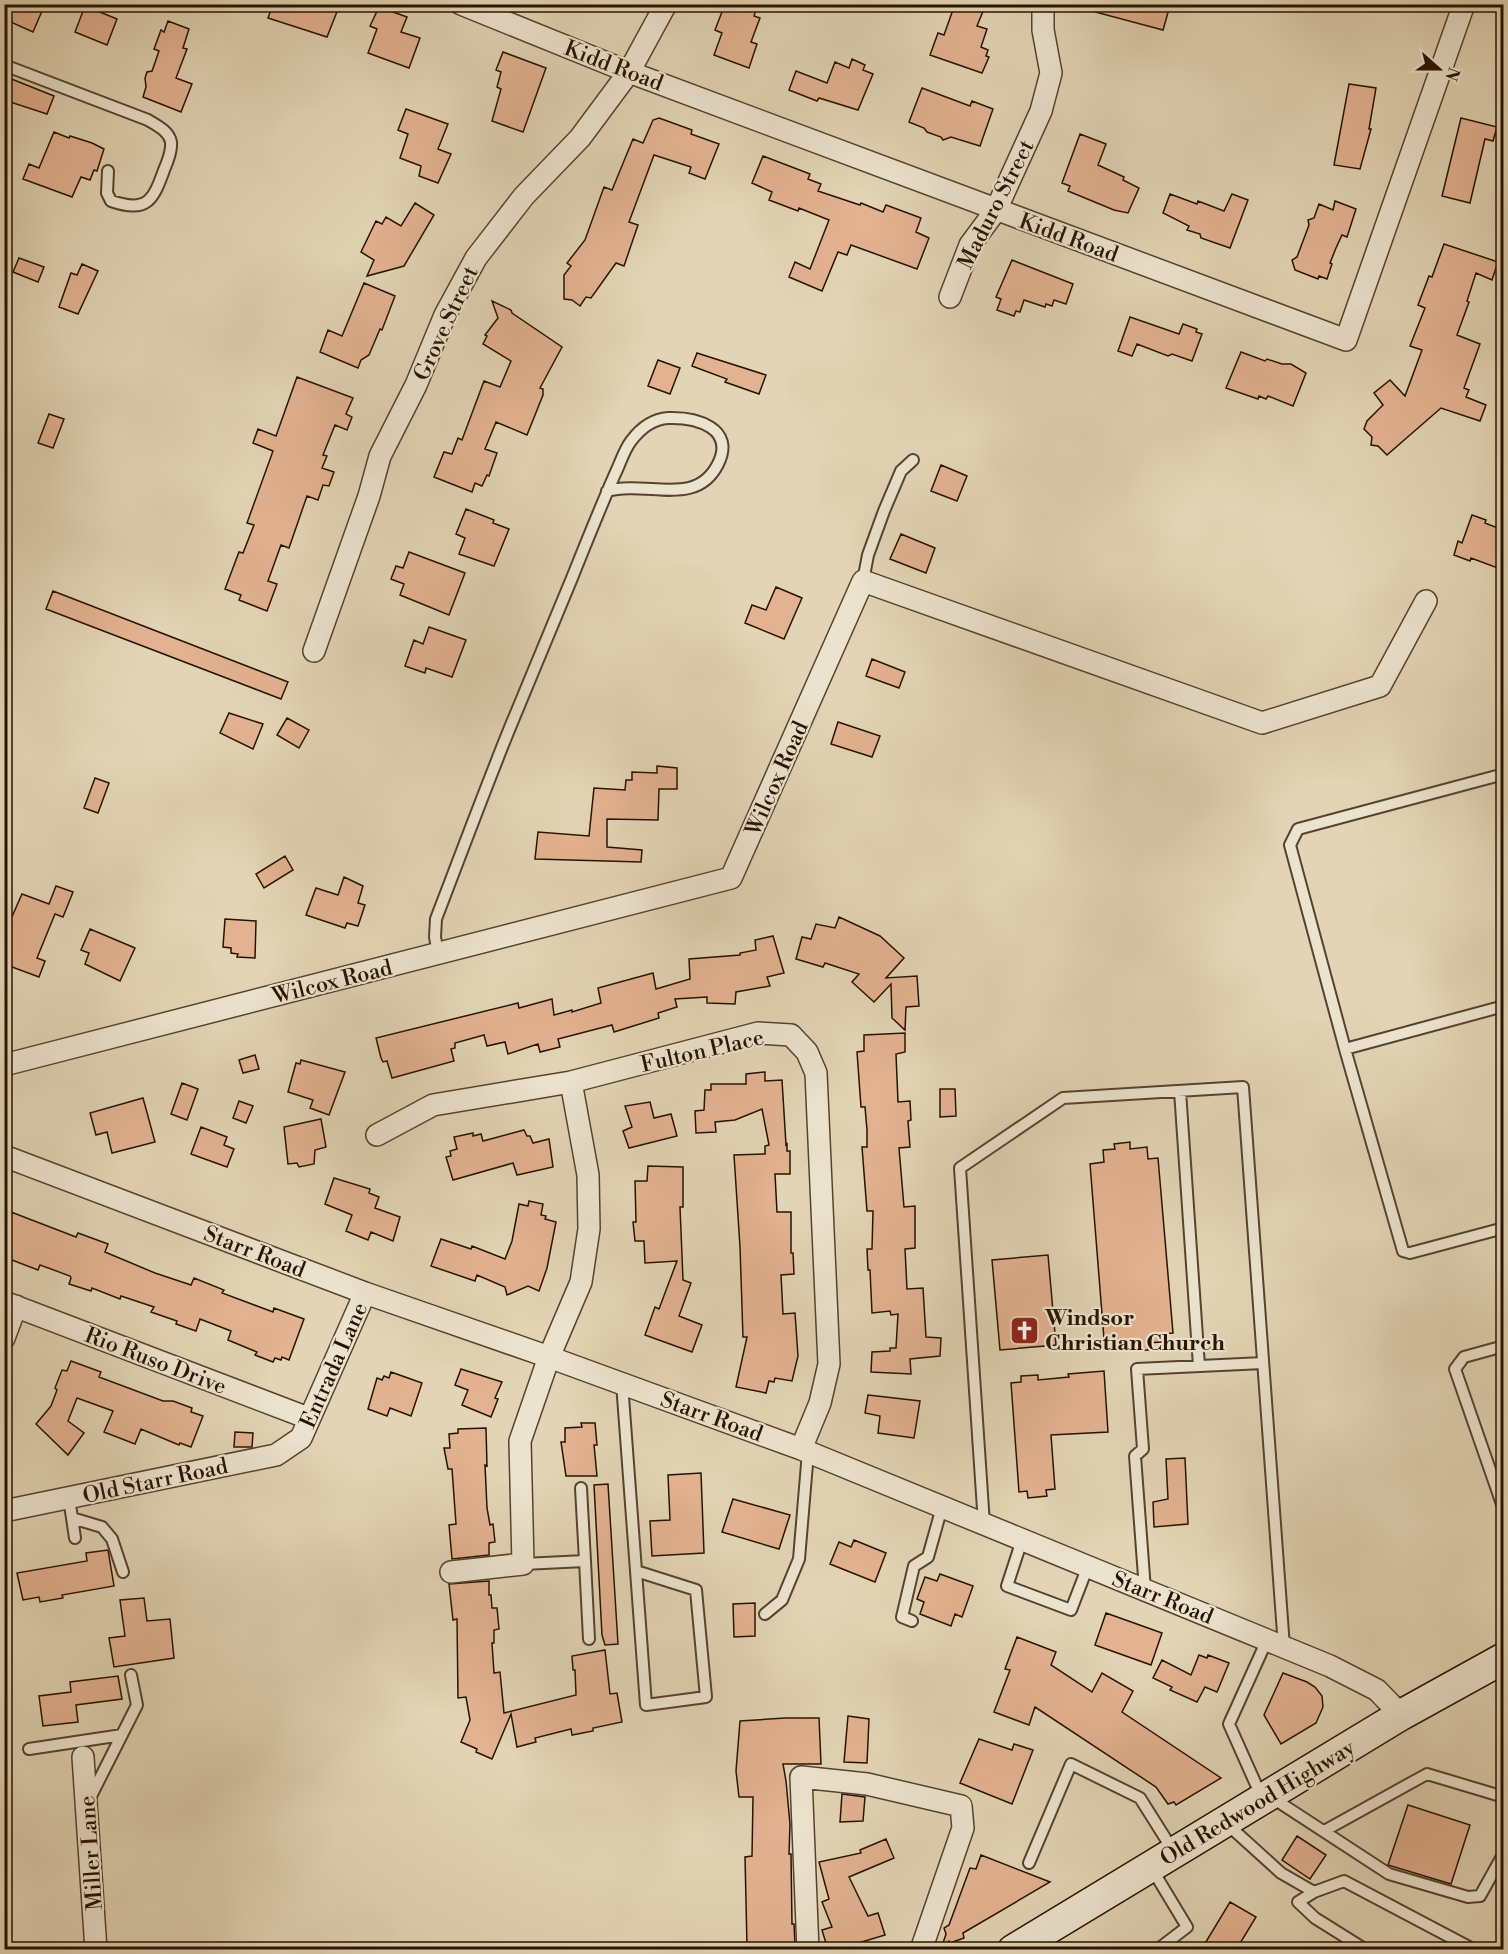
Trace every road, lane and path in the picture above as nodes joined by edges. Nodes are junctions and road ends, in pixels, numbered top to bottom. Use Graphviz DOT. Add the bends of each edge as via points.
graph roads {
  1 [pos="460,4"];
  2 [pos="666,4"];
  3 [pos="1042,4"];
  4 [pos="1464,4"];
  5 [pos="4,65"];
  6 [pos="629,72"];
  7 [pos="108,171"];
  8 [pos="996,210"];
  9 [pos="950,297"];
  10 [pos="913,460"];
  11 [pos="607,491"];
  12 [pos="863,581"];
  13 [pos="1426,601"];
  14 [pos="314,651"];
  15 [pos="1503,774"];
  16 [pos="438,953"];
  17 [pos="1503,1006"];
  18 [pos="1345,1049"];
  19 [pos="4,1065"];
  20 [pos="572,1082"];
  21 [pos="1180,1091"];
  22 [pos="377,1135"];
  23 [pos="4,1156"];
  24 [pos="1503,1228"];
  25 [pos="365,1293"];
  26 [pos="10,1304"];
  27 [pos="4,1338"];
  28 [pos="1503,1346"];
  29 [pos="549,1357"];
  30 [pos="1263,1363"];
  31 [pos="1199,1366"];
  32 [pos="622,1383"];
  33 [pos="304,1428"];
  34 [pos="804,1450"];
  35 [pos="581,1488"];
  36 [pos="942,1507"];
  37 [pos="70,1508"];
  38 [pos="1503,1510"];
  39 [pos="4,1511"];
  40 [pos="984,1524"];
  41 [pos="75,1538"];
  42 [pos="1022,1540"];
  43 [pos="585,1561"];
  44 [pos="523,1564"];
  45 [pos="1088,1566"];
  46 [pos="636,1571"];
  47 [pos="123,1572"];
  48 [pos="451,1572"];
  49 [pos="1145,1590"];
  50 [pos="765,1614"];
  51 [pos="912,1621"];
  52 [pos="589,1640"];
  53 [pos="1275,1643"];
  54 [pos="1503,1658"];
  55 [pos="131,1675"];
  56 [pos="1401,1715"];
  57 [pos="122,1735"];
  58 [pos="29,1749"];
  59 [pos="83,1757"];
  60 [pos="1265,1797"];
  61 [pos="1503,1797"];
  62 [pos="86,1806"];
  63 [pos="1224,1822"];
  64 [pos="1324,1832"];
  65 [pos="1503,1853"];
  66 [pos="1162,1859"];
  67 [pos="1029,1863"];
  68 [pos="1314,1892"];
  69 [pos="96,1950"];
  70 [pos="808,1950"];
  71 [pos="921,1950"];
  72 [pos="1013,1950"];
  73 [pos="1157,1950"];
  74 [pos="1366,1950"];
  75 [pos="1464,1950"];
  1 -- 6 [label="street, Kidd Road"];
  2 -- 6 [label="street, Grove Street"];
  3 -- 8 [label="street, Maduro Street" via="1051,73 1041,111"];
  4 -- 8 [label="street, Kidd Road" via="1346,340"];
  5 -- 7 [label="lane" via="148,120 171,142 156,194 146,204 137,207 111,201 107,193"];
  6 -- 8 [label="street, Kidd Road"];
  6 -- 14 [label="street, Grove Street" via="580,138 524,196 476,258 445,315 380,456"];
  8 -- 9 [label="street, Maduro Street" via="970,245"];
  10 -- 12 [label="lane" via="902,471 884,511"];
  11 -- 11 [label="lane" via="630,442 656,420 704,423 722,442 723,450 713,472 695,488"];
  11 -- 16 [label="lane" via="436,919"];
  12 -- 13 [label="street" via="1262,723 1380,686"];
  12 -- 16 [label="street, Wilcox Road" via="731,878"];
  15 -- 18 [label="lane" via="1298,829 1290,845"];
  16 -- 19 [label="street, Wilcox Road"];
  17 -- 18 [label="lane"];
  18 -- 24 [label="lane" via="1403,1251 1410,1253"];
  20 -- 22 [label="street, Fulton Place" via="433,1105"];
  20 -- 29 [label="street" via="588,1175 590,1229 580,1282"];
  20 -- 34 [label="street, Fulton Place" via="758,1033 791,1035 807,1052 816,1073 829,1364"];
  21 -- 30 [label="lane" via="1243,1087"];
  21 -- 31 [label="lane"];
  21 -- 40 [label="lane" via="1063,1098 960,1168"];
  23 -- 25 [label="street, Starr Road"];
  25 -- 29 [label="street, Starr Road"];
  25 -- 33 [label="street, Entrada Lane"];
  26 -- 27 [label="street"];
  26 -- 33 [label="street, Rio Ruso Drive"];
  28 -- 38 [label="lane" via="1464,1357 1455,1369"];
  29 -- 32 [label="street, Starr Road"];
  29 -- 44 [label="street" via="520,1441"];
  30 -- 31 [label="lane"];
  30 -- 53 [label="lane"];
  31 -- 49 [label="lane" via="1137,1369 1143,1449 1135,1456"];
  32 -- 34 [label="street, Starr Road"];
  32 -- 46 [label="lane"];
  33 -- 37 [label="street, Old Starr Road" via="276,1455"];
  34 -- 36 [label="street, Starr Road"];
  34 -- 50 [label="lane" via="799,1559 782,1600"];
  35 -- 43 [label="lane"];
  36 -- 40 [label="street, Starr Road"];
  36 -- 51 [label="lane" via="928,1557 914,1566 902,1617"];
  37 -- 39 [label="street, Old Starr Road"];
  37 -- 41 [label="lane"];
  37 -- 47 [label="lane" via="102,1527 112,1539"];
  40 -- 42 [label="street, Starr Road"];
  42 -- 45 [label="street, Starr Road"];
  42 -- 45 [label="lane" via="1007,1586 1071,1611"];
  43 -- 44 [label="lane"];
  43 -- 52 [label="lane"];
  44 -- 48 [label="street"];
  45 -- 49 [label="street, Starr Road"];
  46 -- 46 [label="lane" via="646,1705 706,1697 696,1590"];
  49 -- 53 [label="street, Starr Road"];
  53 -- 56 [label="street, Starr Road" via="1377,1690"];
  53 -- 60 [label="lane" via="1229,1724"];
  54 -- 56 [label="main road, Old Redwood Highway"];
  55 -- 57 [label="lane" via="137,1705"];
  56 -- 60 [label="main road, Old Redwood Highway"];
  57 -- 58 [label="lane"];
  57 -- 62 [label="lane"];
  59 -- 62 [label="street, Miller Lane"];
  60 -- 63 [label="main road, Old Redwood Highway"];
  60 -- 64 [label="lane"];
  61 -- 64 [label="lane" via="1427,1774"];
  62 -- 69 [label="street, Miller Lane"];
  63 -- 66 [label="main road, Old Redwood Highway"];
  63 -- 68 [label="lane" via="1281,1873"];
  64 -- 65 [label="lane" via="1389,1874 1468,1897 1480,1896"];
  66 -- 67 [label="lane" via="1140,1798 1071,1764"];
  66 -- 72 [label="main road, Old Redwood Highway"];
  66 -- 73 [label="lane" via="1187,1927"];
  68 -- 74 [label="lane" via="1298,1902 1315,1918"];
  68 -- 75 [label="lane" via="1344,1881 1469,1947"];
  70 -- 71 [label="street" via="801,1777 867,1784 961,1806 963,1828"];
}
